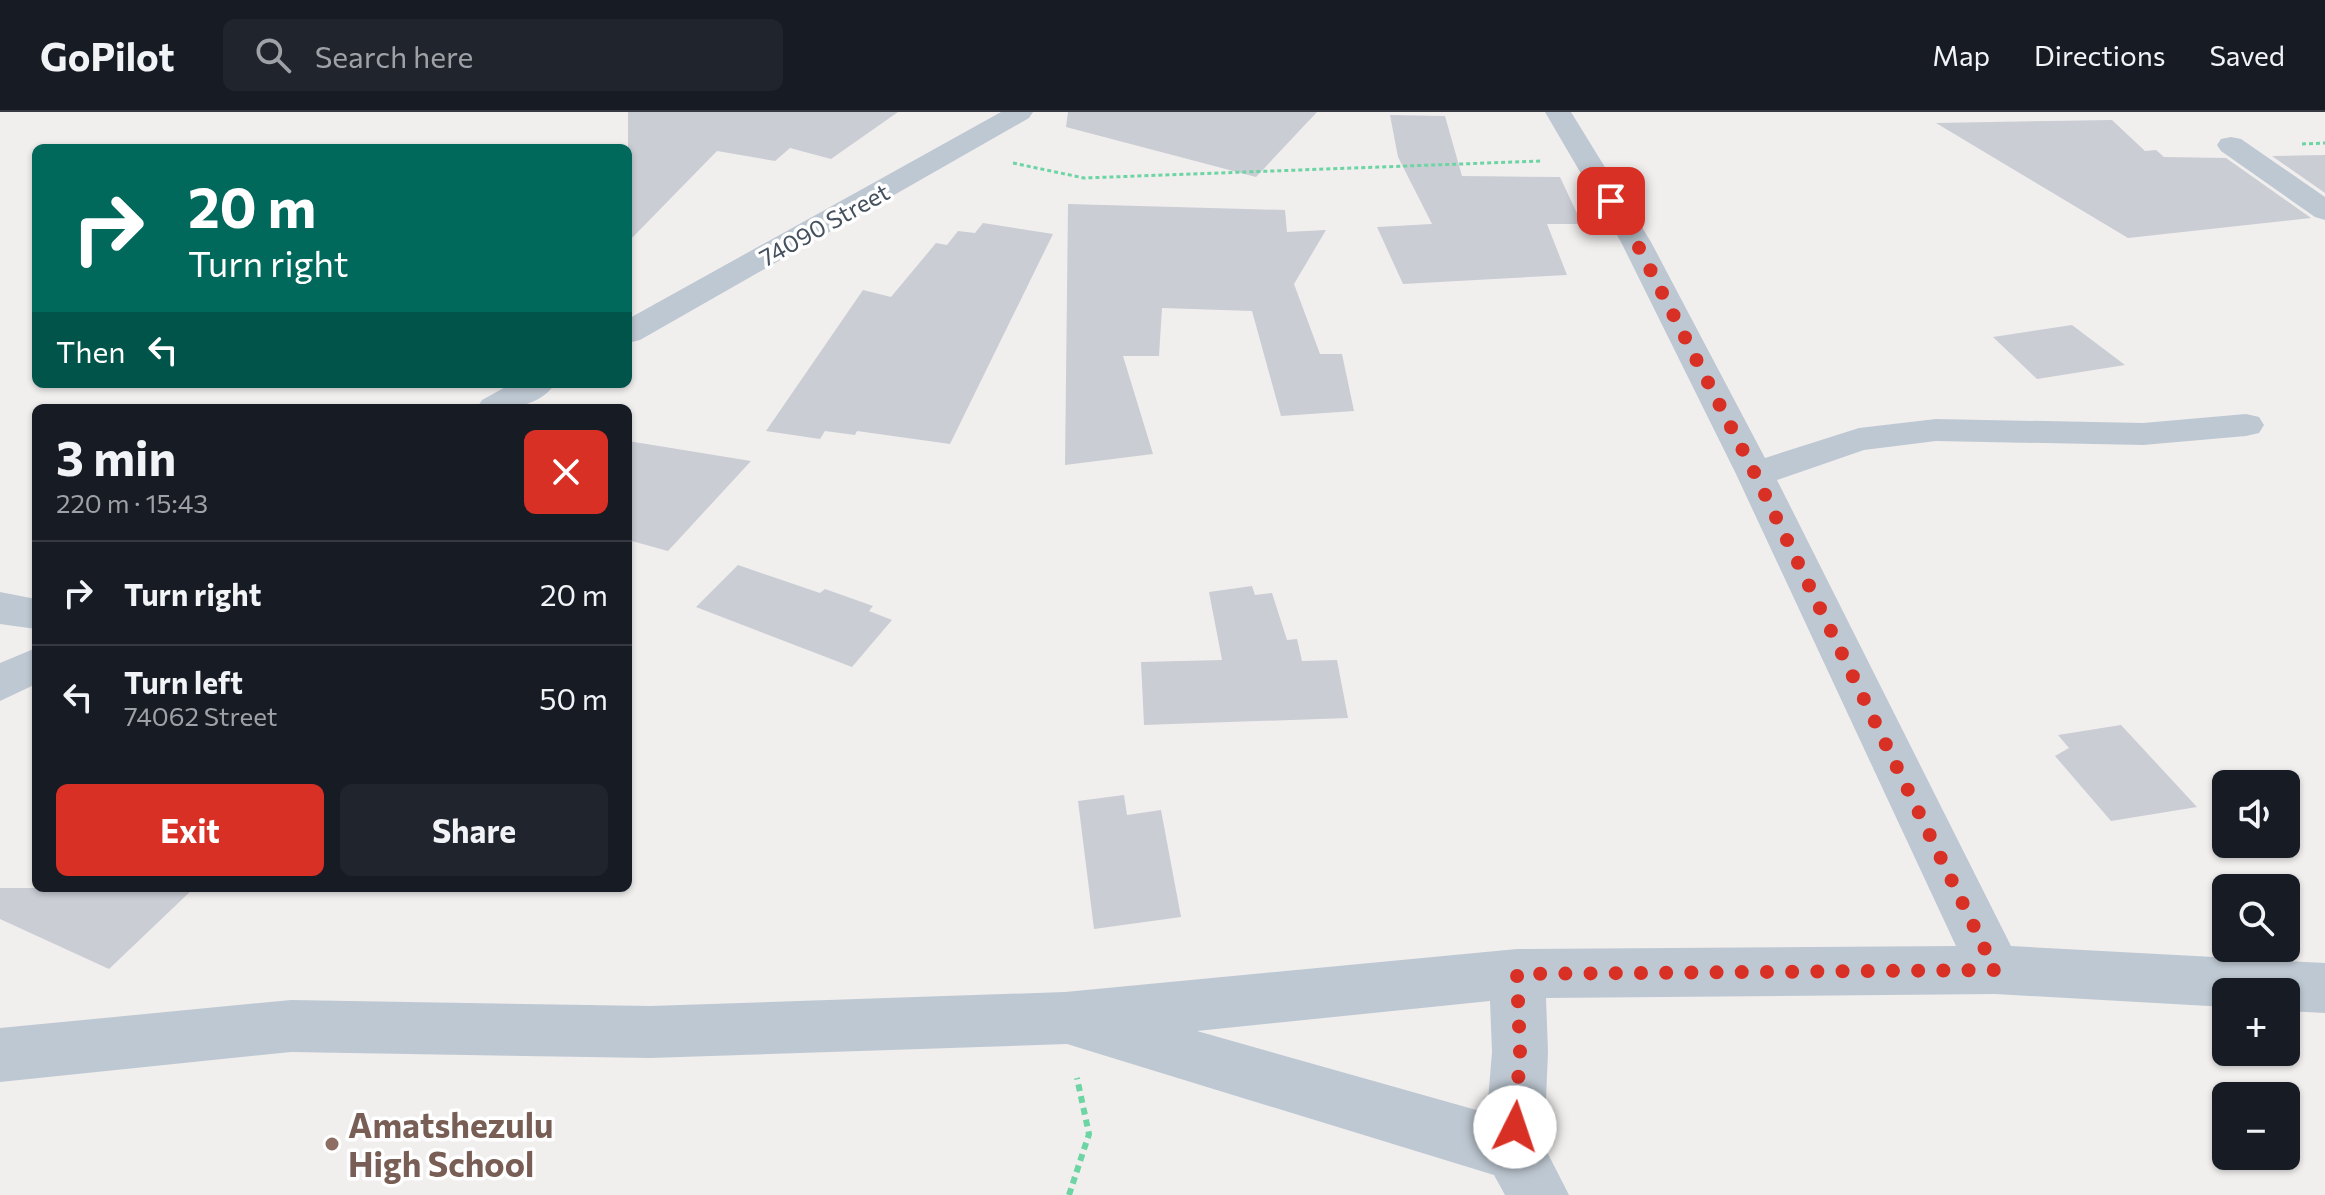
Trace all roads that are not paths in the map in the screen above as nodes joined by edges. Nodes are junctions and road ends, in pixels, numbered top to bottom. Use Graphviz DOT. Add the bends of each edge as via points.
graph roads {
  1 [pos="1020,112"];
  2 [pos="1558,112"];
  3 [pos="2231,145"];
  4 [pos="2325,211"];
  5 [pos="632,331"];
  6 [pos="530,388"];
  7 [pos="502,404"];
  8 [pos="2246,425"];
  9 [pos="1755,474"];
  10 [pos="0,607"];
  11 [pos="32,614"];
  12 [pos="32,666"];
  13 [pos="0,684"];
  14 [pos="1995,970"];
  15 [pos="1517,974"];
  16 [pos="2325,988"];
  17 [pos="1065,1018"];
  18 [pos="0,1055"];
  19 [pos="1526,1173"];
  1 -- 5 [label="street, 74090 Street"];
  2 -- 9 [label="street" via="1636,242"];
  3 -- 4 [label="street"];
  6 -- 7 [label="street"];
  8 -- 9 [label="street" via="2143,434 1936,430 1859,439"];
  9 -- 14 [label="street"];
  10 -- 11 [label="street"];
  12 -- 13 [label="street"];
  14 -- 15 [label="street"];
  14 -- 16 [label="street"];
  15 -- 17 [label="street"];
  15 -- 19 [label="street"];
  17 -- 18 [label="street" via="650,1032 291,1026"];
  17 -- 19 [label="street"];
}
